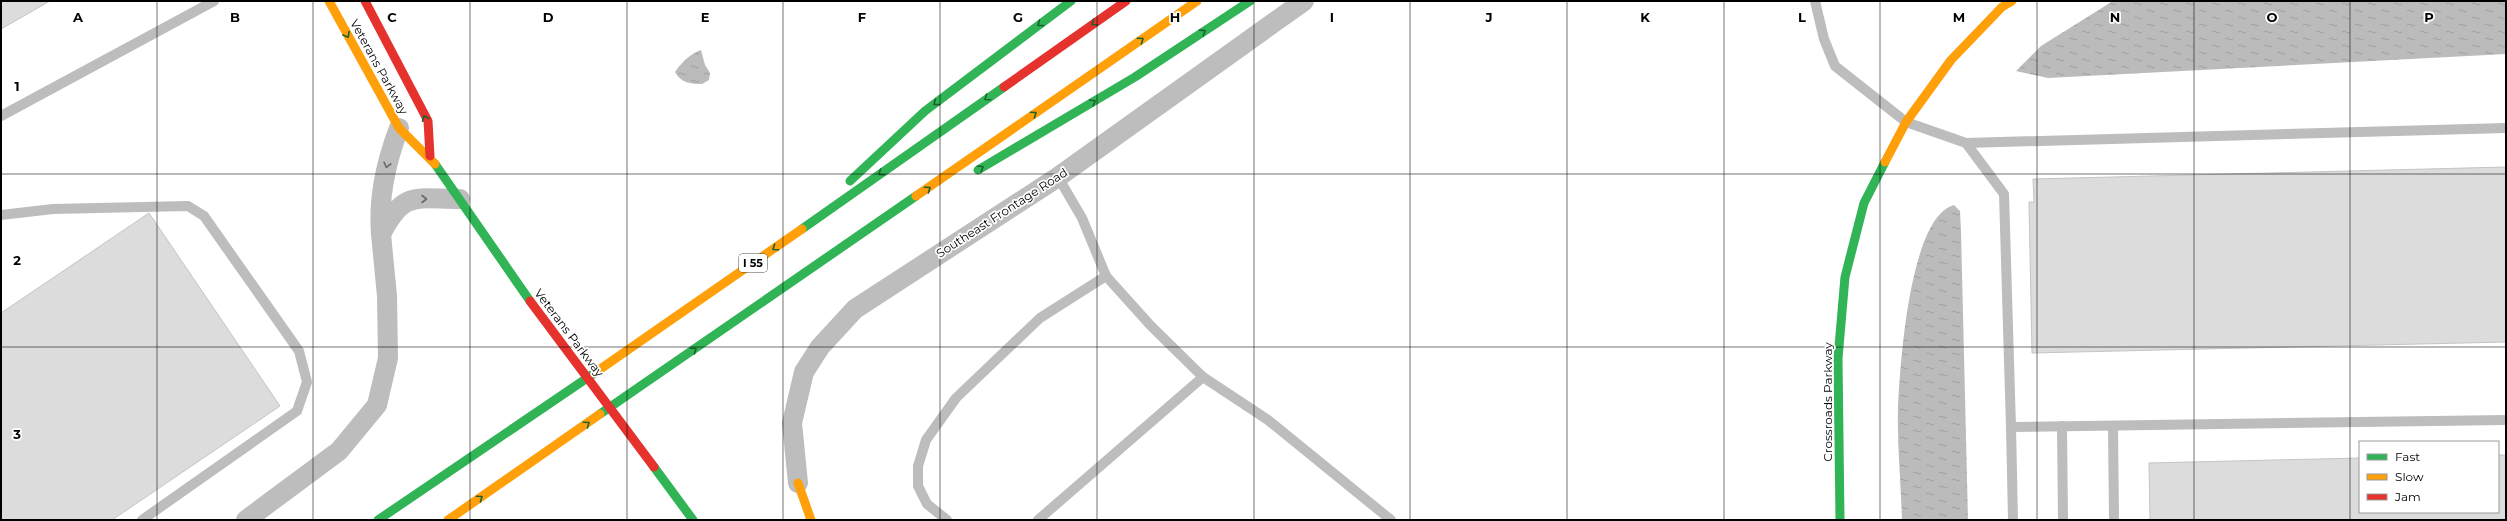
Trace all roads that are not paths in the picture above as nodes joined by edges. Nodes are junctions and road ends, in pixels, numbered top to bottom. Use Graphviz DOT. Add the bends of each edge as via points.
graph roads {
  1 [pos="214,1"];
  2 [pos="328,1"];
  3 [pos="365,1"];
  4 [pos="1071,1"];
  5 [pos="1126,1"];
  6 [pos="1197,1"];
  7 [pos="1250,1"];
  8 [pos="1304,1"];
  9 [pos="1815,1"];
  10 [pos="2012,1"];
  11 [pos="1,116"];
  12 [pos="1906,122"];
  13 [pos="399,128"];
  14 [pos="2506,128"];
  15 [pos="1966,143"];
  16 [pos="430,156"];
  17 [pos="972,174"];
  18 [pos="1058,177"];
  19 [pos="460,199"];
  20 [pos="924,202"];
  21 [pos="1,215"];
  22 [pos="381,234"];
  23 [pos="790,237"];
  24 [pos="815,267"];
  25 [pos="1106,276"];
  26 [pos="1203,377"];
  27 [pos="2506,420"];
  28 [pos="2062,426"];
  29 [pos="2113,426"];
  30 [pos="2011,427"];
  31 [pos="798,482"];
  32 [pos="798,512"];
  33 [pos="142,520"];
  34 [pos="246,520"];
  35 [pos="378,520"];
  36 [pos="448,520"];
  37 [pos="693,520"];
  38 [pos="811,520"];
  39 [pos="946,520"];
  40 [pos="1038,520"];
  41 [pos="1391,520"];
  42 [pos="1840,520"];
  43 [pos="2013,520"];
  44 [pos="2063,520"];
  45 [pos="2114,520"];
  1 -- 11 [label="lane"];
  2 -- 13 [label="main road, Veterans Parkway, one-way"];
  16 -- 3 [label="main road, Veterans Parkway, one-way" via="428,121"];
  4 -- 23 [label="main road, one-way" via="925,111"];
  5 -- 23 [label="main road, I 55, one-way"];
  24 -- 6 [label="main road, one-way"];
  17 -- 7 [label="main road, one-way" via="1135,76"];
  8 -- 18 [label="street, Southeast Frontage Road"];
  9 -- 12 [label="lane" via="1824,39 1835,66"];
  10 -- 12 [label="main road, Crossroads Parkway" via="2002,7 1951,60"];
  12 -- 15 [label="lane"];
  12 -- 42 [label="main road, Crossroads Parkway" via="1864,203 1845,277 1838,358"];
  13 -- 16 [label="main road, Veterans Parkway"];
  13 -- 22 [label="street, one-way" via="384,179 379,209"];
  14 -- 15 [label="lane"];
  15 -- 30 [label="lane" via="2004,194"];
  16 -- 19 [label="main road, Veterans Parkway"];
  18 -- 25 [label="lane" via="1082,218"];
  18 -- 31 [label="street, Southeast Frontage Road" via="855,309 820,347 804,372 792,423"];
  22 -- 19 [label="street, one-way" via="391,214 404,202 418,199"];
  19 -- 37 [label="main road, Veterans Parkway, bridge" via="530,301"];
  20 -- 24 [label="main road"];
  21 -- 33 [label="lane" via="54,209 188,206 204,216 300,351 307,382 297,411"];
  22 -- 34 [label="street" via="387,296 388,358 377,405 339,451"];
  23 -- 35 [label="main road, I 55, one-way"];
  36 -- 24 [label="main road, one-way"];
  25 -- 26 [label="lane" via="1151,326"];
  25 -- 39 [label="lane" via="1040,318 956,398 926,440 918,466 918,486 927,504"];
  26 -- 40 [label="lane"];
  26 -- 41 [label="lane" via="1268,420"];
  27 -- 29 [label="lane"];
  28 -- 29 [label="lane"];
  28 -- 30 [label="lane"];
  28 -- 44 [label="lane"];
  29 -- 45 [label="lane"];
  30 -- 43 [label="lane"];
  31 -- 32 [label="main road"];
  31 -- 38 [label="main road"];
}
